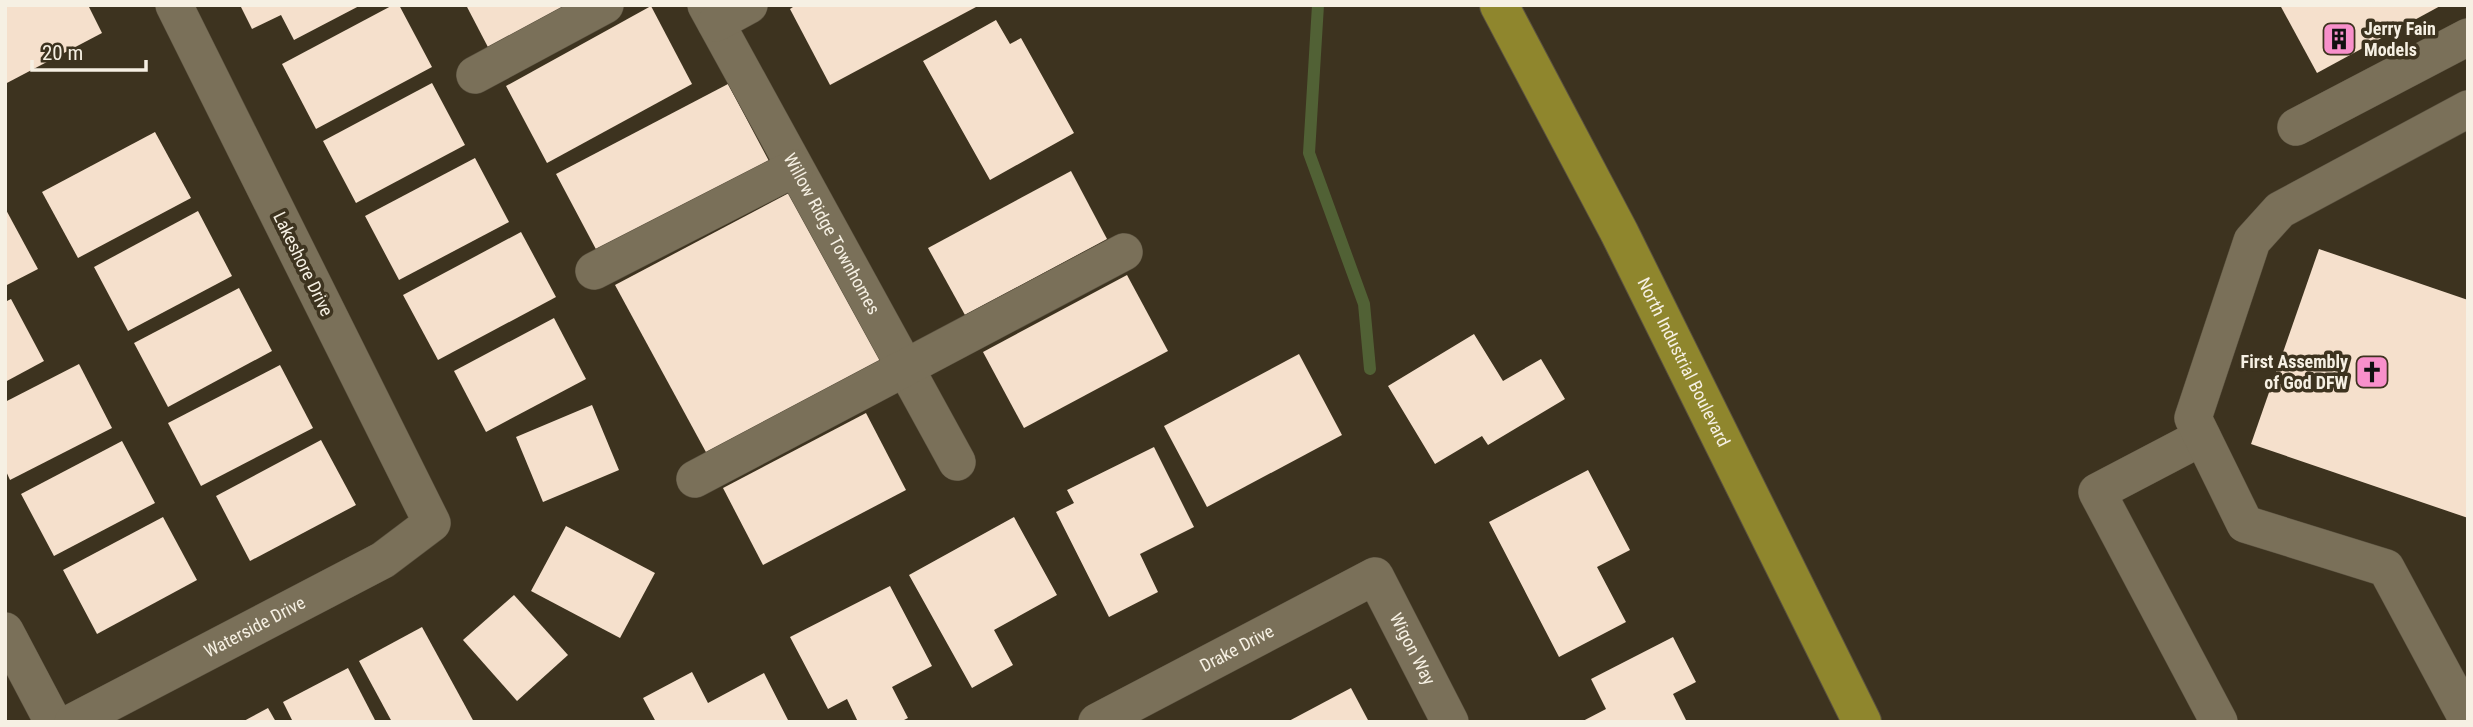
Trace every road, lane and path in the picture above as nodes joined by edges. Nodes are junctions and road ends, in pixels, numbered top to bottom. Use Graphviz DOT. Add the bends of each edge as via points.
graph roads {
  1 [pos="174,5"];
  2 [pos="604,5"];
  3 [pos="749,5"];
  4 [pos="1499,5"];
  5 [pos="711,14"];
  6 [pos="2468,37"];
  7 [pos="475,75"];
  8 [pos="2468,109"];
  9 [pos="2296,127"];
  10 [pos="795,168"];
  11 [pos="1124,252"];
  12 [pos="594,271"];
  13 [pos="905,367"];
  14 [pos="2202,437"];
  15 [pos="957,462"];
  16 [pos="695,479"];
  17 [pos="432,523"];
  18 [pos="1375,576"];
  19 [pos="5,631"];
  20 [pos="2458,714"];
  21 [pos="53,722"];
  22 [pos="73,722"];
  23 [pos="1097,722"];
  24 [pos="1450,722"];
  25 [pos="1863,722"];
  26 [pos="2219,722"];
  1 -- 17 [label="street, Lakeshore Drive"];
  2 -- 7 [label="street"];
  3 -- 5 [label="street"];
  4 -- 25 [label="main road, North Industrial Boulevard" via="1619,232"];
  5 -- 10 [label="street, Willow Ridge Townhomes"];
  6 -- 9 [label="street"];
  8 -- 14 [label="street" via="2280,210 2252,241 2193,418"];
  10 -- 12 [label="street"];
  10 -- 13 [label="street, Willow Ridge Townhomes"];
  11 -- 13 [label="street"];
  13 -- 15 [label="street, Willow Ridge Townhomes"];
  13 -- 16 [label="street"];
  14 -- 20 [label="street" via="2245,524 2386,568"];
  14 -- 26 [label="street" via="2097,492"];
  17 -- 22 [label="street, Waterside Drive" via="383,560"];
  18 -- 23 [label="street, Drake Drive"];
  18 -- 24 [label="street, Wigon Way"];
  19 -- 21 [label="street"];
}
